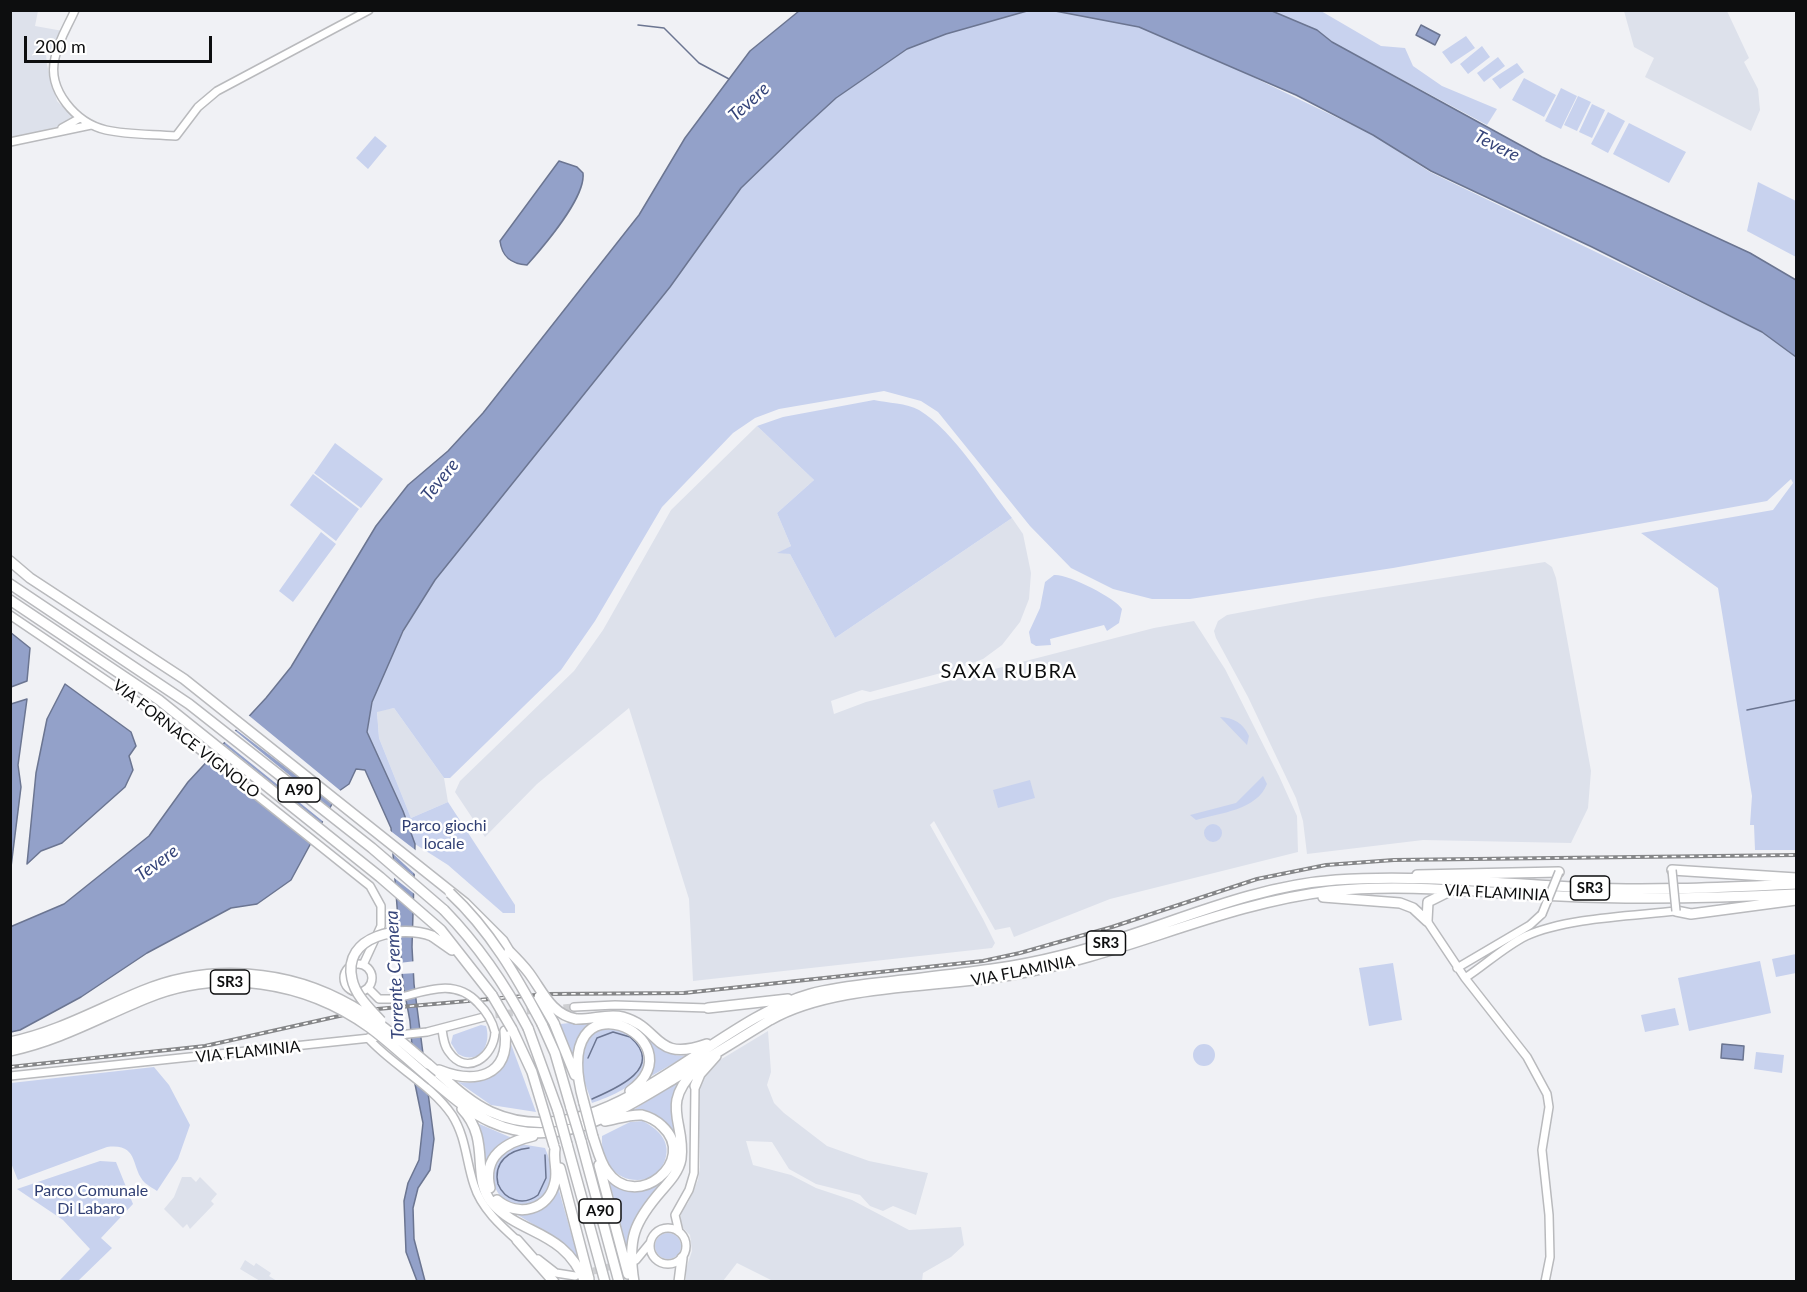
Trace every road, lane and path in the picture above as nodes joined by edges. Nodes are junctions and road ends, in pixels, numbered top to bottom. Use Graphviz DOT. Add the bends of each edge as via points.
graph roads {
  1 [pos="75,10"];
  2 [pos="369,10"];
  3 [pos="81,118"];
  4 [pos="91,125"];
  5 [pos="49,133"];
  6 [pos="10,142"];
  7 [pos="10,554"];
  8 [pos="10,561"];
  9 [pos="30,578"];
  10 [pos="10,584"];
  11 [pos="10,600"];
  12 [pos="10,615"];
  13 [pos="1672,870"];
  14 [pos="1559,872"];
  15 [pos="1797,878"];
  16 [pos="1383,879"];
  17 [pos="1797,884"];
  18 [pos="1456,891"];
  19 [pos="450,893"];
  20 [pos="1797,894"];
  21 [pos="1282,898"];
  22 [pos="1797,900"];
  23 [pos="1676,911"];
  24 [pos="1427,921"];
  25 [pos="509,951"];
  26 [pos="468,963"];
  27 [pos="363,965"];
  28 [pos="1457,968"];
  29 [pos="1465,978"];
  30 [pos="368,988"];
  31 [pos="802,997"];
  32 [pos="574,1007"];
  33 [pos="708,1008"];
  34 [pos="484,1017"];
  35 [pos="442,1029"];
  36 [pos="504,1031"];
  37 [pos="390,1032"];
  38 [pos="368,1038"];
  39 [pos="723,1038"];
  40 [pos="10,1042"];
  41 [pos="10,1051"];
  42 [pos="720,1051"];
  43 [pos="706,1059"];
  44 [pos="429,1065"];
  45 [pos="10,1076"];
  46 [pos="694,1086"];
  47 [pos="580,1089"];
  48 [pos="448,1094"];
  49 [pos="609,1106"];
  50 [pos="596,1117"];
  51 [pos="542,1133"];
  52 [pos="594,1138"];
  53 [pos="554,1148"];
  54 [pos="679,1232"];
  55 [pos="517,1240"];
  56 [pos="650,1244"];
  57 [pos="682,1257"];
  58 [pos="656,1259"];
  59 [pos="575,1276"];
  60 [pos="554,1281"];
  61 [pos="585,1281"];
  62 [pos="589,1281"];
  63 [pos="605,1281"];
  64 [pos="619,1281"];
  65 [pos="632,1281"];
  66 [pos="679,1281"];
  67 [pos="1545,1281"];
  1 -- 3 [label="street" via="55,56 54,76 59,91"];
  2 -- 4 [label="street" via="217,91 198,107 176,136 113,131"];
  3 -- 4 [label="street"];
  3 -- 5 [label="street"];
  4 -- 5 [label="street"];
  5 -- 6 [label="street"];
  7 -- 9 [label="highway"];
  8 -- 9 [label="highway, A90"];
  9 -- 19 [label="highway, A90" via="184,679"];
  10 -- 63 [label="highway, A90, bridge" via="169,689 363,840 438,904 485,957 528,1028 558,1111"];
  11 -- 26 [label="highway" via="159,700 415,906"];
  12 -- 27 [label="street, VIA FORNACE VIGNOLO" via="150,710 375,890 381,911 380,932"];
  13 -- 15 [label="highway"];
  13 -- 23 [label="street, bridge"];
  14 -- 16 [label="highway"];
  14 -- 28 [label="street, bridge" via="1542,914"];
  16 -- 17 [label="highway, VIA FLAMINIA / SR3" via="1639,889"];
  16 -- 31 [label="highway, VIA FLAMINIA / SR3" via="1323,881 1262,891 1109,943 1025,964 844,987"];
  18 -- 20 [label="highway, VIA FLAMINIA / SR3" via="1653,900"];
  18 -- 21 [label="highway, VIA FLAMINIA / SR3" via="1357,889"];
  18 -- 24 [label="highway" via="1429,901"];
  19 -- 25 [label="highway, bridge" via="477,914"];
  19 -- 64 [label="highway, A90, bridge" via="497,948 555,1053"];
  21 -- 24 [label="highway" via="1314,896 1395,902 1413,908"];
  21 -- 42 [label="highway, VIA FLAMINIA / SR3" via="1061,965 814,1002 777,1016"];
  22 -- 23 [label="highway" via="1691,914"];
  23 -- 29 [label="street" via="1539,931 1516,941"];
  24 -- 28 [label="street"];
  25 -- 39 [label="highway, bridge" via="562,1015 576,1019 623,1017 662,1045 677,1050"];
  25 -- 47 [label="highway, bridge" via="554,1023"];
  26 -- 36 [label="highway, bridge" via="492,995"];
  26 -- 37 [label="highway, bridge" via="441,940 414,930 389,932 364,945 352,961 353,984"];
  27 -- 30 [label="street" via="371,975"];
  27 -- 30 [label="street" via="350,966 344,982 352,992"];
  28 -- 29 [label="street"];
  29 -- 67 [label="street" via="1527,1057 1549,1102 1542,1150 1550,1257"];
  30 -- 36 [label="street, bridge" via="379,999 440,988 459,989 472,996"];
  31 -- 33 [label="highway"];
  31 -- 39 [label="highway, VIA FLAMINIA / SR3" via="766,1012"];
  32 -- 33 [label="street"];
  34 -- 35 [label="street, VIA FLAMINIA"];
  35 -- 36 [label="street" via="450,1053 469,1062 487,1055"];
  35 -- 38 [label="street, VIA FLAMINIA"];
  36 -- 44 [label="highway" via="502,1057 486,1074 459,1077"];
  36 -- 53 [label="highway, bridge" via="532,1072"];
  37 -- 40 [label="highway, SR3, bridge" via="347,1003 308,986 269,976 228,973 195,976 153,987 74,1022"];
  37 -- 44 [label="highway, SR3, bridge"];
  38 -- 45 [label="street, VIA FLAMINIA"];
  38 -- 55 [label="street" via="450,1112 460,1130 479,1198"];
  39 -- 49 [label="highway, VIA FLAMINIA / SR3"];
  41 -- 48 [label="highway, VIA FLAMINIA / SR3, bridge" via="76,1031 161,993 204,984 248,982 304,994 339,1009 370,1028"];
  42 -- 43 [label="highway, VIA FLAMINIA / SR3"];
  42 -- 46 [label="highway"];
  43 -- 50 [label="highway, VIA FLAMINIA / SR3"];
  43 -- 65 [label="highway" via="678,1096 675,1115 681,1149 676,1171 633,1232"];
  44 -- 50 [label="highway, VIA FLAMINIA / SR3" via="466,1096 509,1118 550,1123"];
  46 -- 54 [label="street" via="694,1173 675,1217"];
  47 -- 49 [label="highway" via="577,1056 584,1036 606,1023 630,1028 645,1044 648,1065 634,1088"];
  47 -- 52 [label="highway, bridge"];
  48 -- 51 [label="highway, VIA FLAMINIA / SR3" via="491,1122"];
  48 -- 61 [label="highway" via="475,1126 483,1183 490,1199 567,1252"];
  49 -- 50 [label="highway, SR3"];
  50 -- 51 [label="highway, VIA FLAMINIA / SR3" via="576,1129"];
  50 -- 52 [label="highway" via="651,1118 669,1133 672,1161 656,1181 640,1187 627,1185 606,1170"];
  51 -- 53 [label="highway" via="508,1143 495,1155 488,1177 496,1198 515,1210 543,1203 555,1183"];
  52 -- 65 [label="highway"];
  53 -- 62 [label="highway"];
  54 -- 56 [label="street" via="661,1229 652,1235"];
  54 -- 57 [label="street" via="686,1243"];
  55 -- 59 [label="street" via="556,1273"];
  55 -- 60 [label="highway"];
  56 -- 58 [label="street"];
  56 -- 58 [label="street" via="636,1260"];
  57 -- 58 [label="street" via="670,1264"];
  57 -- 66 [label="highway"];
}
